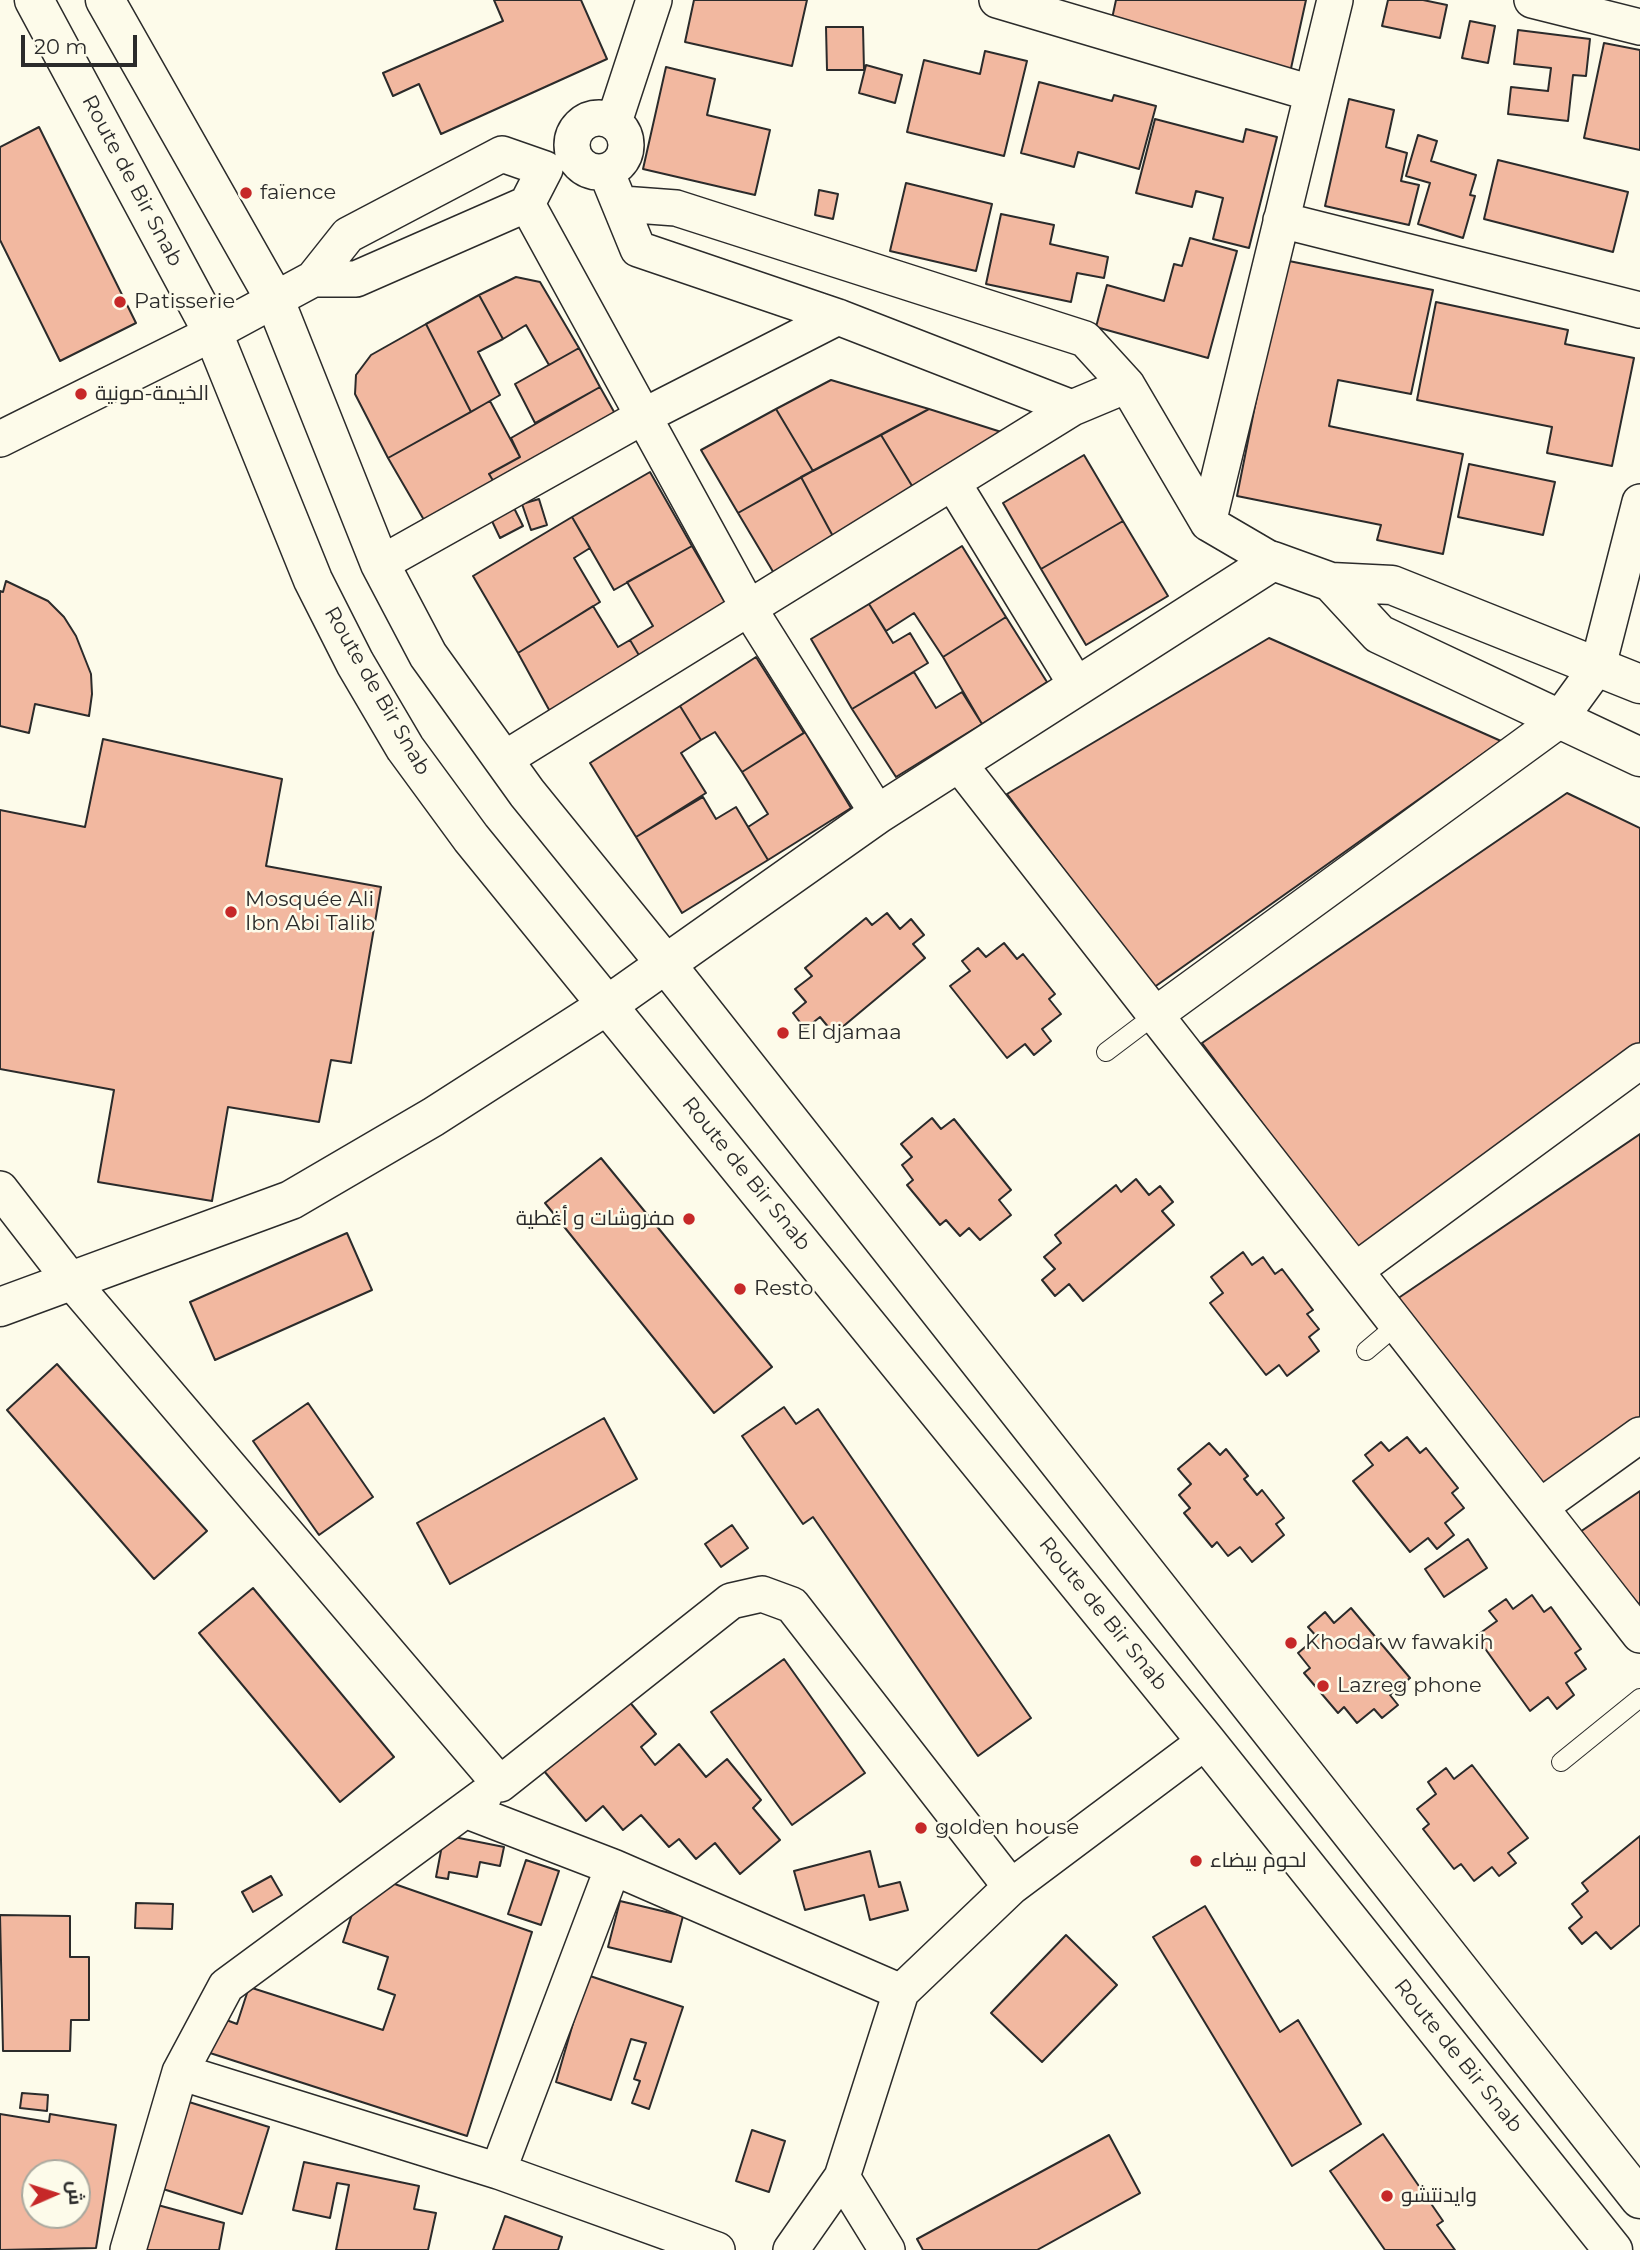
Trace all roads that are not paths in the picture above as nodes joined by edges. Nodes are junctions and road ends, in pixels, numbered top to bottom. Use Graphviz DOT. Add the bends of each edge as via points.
graph roads {
  1 [pos="34,0"];
  2 [pos="105,0"];
  3 [pos="997,0"];
  4 [pos="1335,0"];
  5 [pos="1532,0"];
  6 [pos="650,4"];
  7 [pos="1640,27"];
  8 [pos="1311,93"];
  9 [pos="614,122"];
  10 [pos="576,166"];
  11 [pos="527,204"];
  12 [pos="622,204"];
  13 [pos="1281,220"];
  14 [pos="313,279"];
  15 [pos="274,298"];
  16 [pos="1640,310"];
  17 [pos="838,317"];
  18 [pos="213,333"];
  19 [pos="1127,385"];
  20 [pos="1072,408"];
  21 [pos="642,417"];
  22 [pos="0,439"];
  23 [pos="953,482"];
  24 [pos="1640,502"];
  25 [pos="1208,523"];
  26 [pos="1273,561"];
  27 [pos="380,564"];
  28 [pos="1331,582"];
  29 [pos="748,607"];
  30 [pos="1598,667"];
  31 [pos="1640,684"];
  32 [pos="1077,686"];
  33 [pos="1558,721"];
  34 [pos="1640,757"];
  35 [pos="503,760"];
  36 [pos="959,764"];
  37 [pos="878,814"];
  38 [pos="665,963"];
  39 [pos="609,1004"];
  40 [pos="1154,1015"];
  41 [pos="1106,1052"];
  42 [pos="1640,1061"];
  43 [pos="0,1189"];
  44 [pos="1356,1270"];
  45 [pos="72,1282"];
  46 [pos="0,1307"];
  47 [pos="1398,1324"];
  48 [pos="1366,1351"];
  49 [pos="1640,1435"];
  50 [pos="1540,1507"];
  51 [pos="1640,1635"];
  52 [pos="1640,1698"];
  53 [pos="1206,1741"];
  54 [pos="1561,1762"];
  55 [pos="500,1784"];
  56 [pos="465,1810"];
  57 [pos="613,1867"];
  58 [pos="1011,1887"];
  59 [pos="901,1992"];
  60 [pos="180,2071"];
  61 [pos="498,2171"];
  62 [pos="842,2178"];
  63 [pos="1640,2199"];
  64 [pos="128,2250"];
  65 [pos="717,2250"];
  66 [pos="791,2250"];
  67 [pos="887,2250"];
  68 [pos="1613,2250"];
  1 -- 18 [label="main road, Route de Bir Snab"];
  2 -- 15 [label="main road"];
  3 -- 8 [label="street"];
  4 -- 8 [label="street"];
  5 -- 7 [label="street"];
  6 -- 9 [label="street"];
  8 -- 13 [label="street"];
  9 -- 10 [label="street" via="597,117 580,125 572,141"];
  9 -- 10 [label="street" via="627,145 621,162"];
  10 -- 11 [label="street"];
  10 -- 12 [label="street"];
  10 -- 14 [label="street" via="502,155 348,235"];
  11 -- 14 [label="street" via="356,279"];
  11 -- 21 [label="street"];
  12 -- 17 [label="street" via="638,249"];
  12 -- 19 [label="street" via="676,208 1085,339"];
  13 -- 16 [label="street"];
  13 -- 25 [label="street"];
  14 -- 15 [label="street"];
  15 -- 18 [label="street"];
  15 -- 27 [label="main road"];
  17 -- 20 [label="street"];
  17 -- 21 [label="street"];
  18 -- 22 [label="street"];
  18 -- 39 [label="main road, Route de Bir Snab" via="313,580 405,748 471,838"];
  19 -- 20 [label="street"];
  19 -- 25 [label="street"];
  20 -- 23 [label="street"];
  21 -- 27 [label="street"];
  21 -- 29 [label="street"];
  23 -- 29 [label="street"];
  23 -- 32 [label="street"];
  24 -- 30 [label="street"];
  25 -- 26 [label="street"];
  26 -- 28 [label="main road"];
  26 -- 32 [label="main road"];
  27 -- 35 [label="main road" via="428,655"];
  28 -- 30 [label="main road" via="1392,585"];
  28 -- 33 [label="main road" via="1379,634"];
  29 -- 35 [label="street"];
  29 -- 37 [label="street"];
  30 -- 31 [label="main road"];
  30 -- 33 [label="street"];
  32 -- 36 [label="main road"];
  33 -- 34 [label="main road"];
  33 -- 40 [label="street"];
  35 -- 38 [label="main road"];
  36 -- 37 [label="main road"];
  36 -- 40 [label="street"];
  37 -- 38 [label="main road"];
  38 -- 39 [label="main road"];
  38 -- 63 [label="main road"];
  39 -- 45 [label="main road" via="433,1117 291,1200"];
  39 -- 53 [label="main road, Route de Bir Snab"];
  40 -- 41 [label="lane"];
  40 -- 44 [label="street"];
  42 -- 44 [label="street"];
  43 -- 45 [label="street"];
  44 -- 47 [label="street"];
  45 -- 46 [label="main road"];
  45 -- 55 [label="street"];
  47 -- 48 [label="lane"];
  47 -- 50 [label="street"];
  49 -- 50 [label="street"];
  50 -- 51 [label="street"];
  52 -- 54 [label="lane"];
  53 -- 58 [label="street"];
  53 -- 68 [label="main road, Route de Bir Snab"];
  55 -- 56 [label="street"];
  55 -- 58 [label="street" via="731,1601 762,1594 792,1605"];
  56 -- 57 [label="street"];
  56 -- 60 [label="street" via="226,1986"];
  57 -- 59 [label="street"];
  57 -- 61 [label="street"];
  58 -- 59 [label="street"];
  59 -- 62 [label="street"];
  60 -- 61 [label="street"];
  60 -- 64 [label="street"];
  61 -- 65 [label="street"];
  62 -- 66 [label="street"];
  62 -- 67 [label="street"];
}
